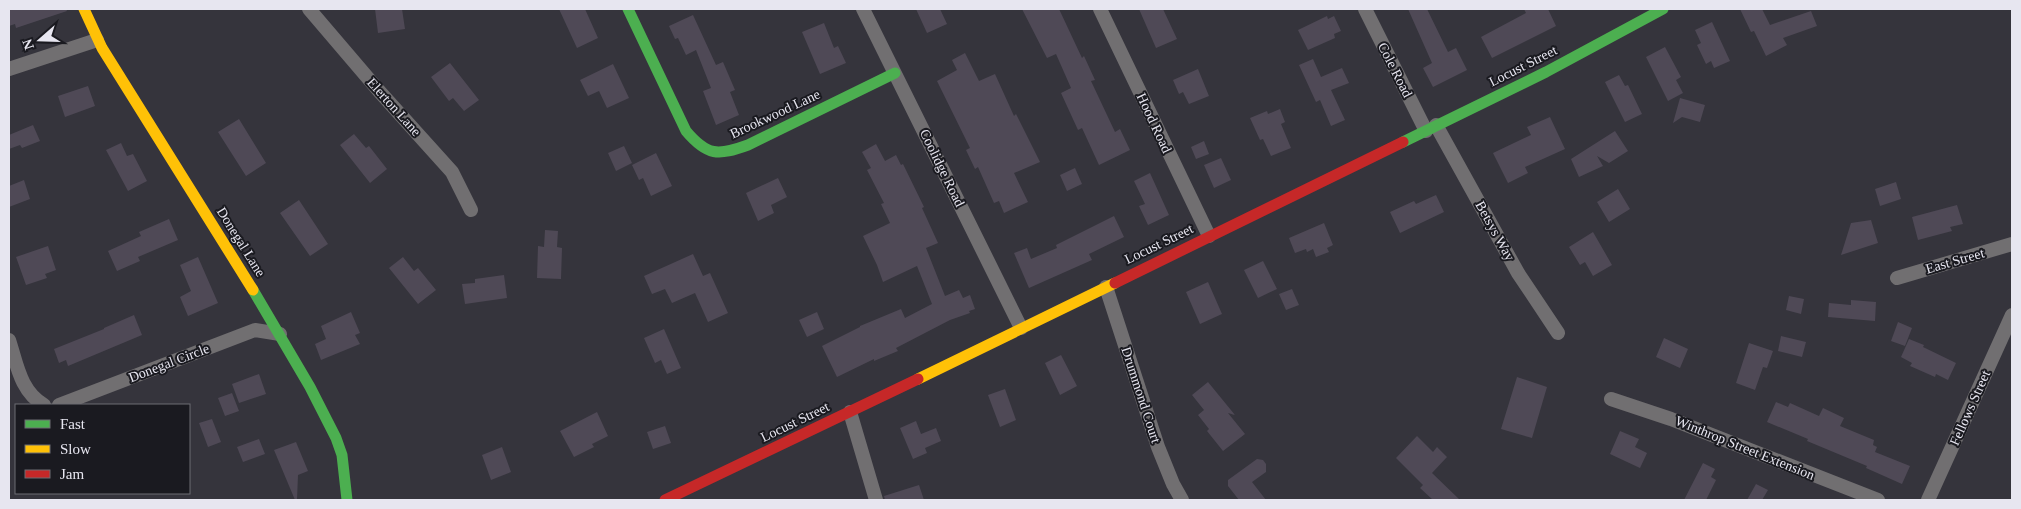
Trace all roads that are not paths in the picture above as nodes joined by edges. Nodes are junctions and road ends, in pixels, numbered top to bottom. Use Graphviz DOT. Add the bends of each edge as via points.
graph roads {
  1 [pos="84,9"];
  2 [pos="308,9"];
  3 [pos="628,9"];
  4 [pos="863,9"];
  5 [pos="1100,9"];
  6 [pos="1365,9"];
  7 [pos="1663,9"];
  8 [pos="97,40"];
  9 [pos="9,69"];
  10 [pos="895,73"];
  11 [pos="1431,128"];
  12 [pos="472,210"];
  13 [pos="1209,236"];
  14 [pos="2012,244"];
  15 [pos="1897,278"];
  16 [pos="1106,287"];
  17 [pos="2012,315"];
  18 [pos="1021,328"];
  19 [pos="1558,333"];
  20 [pos="280,334"];
  21 [pos="9,340"];
  22 [pos="1611,399"];
  23 [pos="43,404"];
  24 [pos="62,404"];
  25 [pos="850,412"];
  26 [pos="347,500"];
  27 [pos="665,500"];
  28 [pos="876,500"];
  29 [pos="1182,500"];
  30 [pos="1878,500"];
  31 [pos="1928,500"];
  1 -- 8 [label="main road, Donegal Lane"];
  2 -- 12 [label="street, Elerton Lane" via="452,172"];
  3 -- 10 [label="main road, Brookwood Lane" via="686,131 698,146 710,152 727,153 748,145"];
  4 -- 10 [label="street, Coolidge Road"];
  5 -- 13 [label="street, Hood Road"];
  6 -- 11 [label="street, Cole Road"];
  7 -- 11 [label="main road, Locust Street" via="1546,72"];
  8 -- 9 [label="street"];
  8 -- 20 [label="main road, Donegal Lane"];
  10 -- 18 [label="street, Coolidge Road"];
  11 -- 13 [label="main road, Locust Street"];
  11 -- 19 [label="street, Betsys Way"];
  13 -- 16 [label="main road, Locust Street"];
  14 -- 15 [label="street, East Street"];
  16 -- 18 [label="main road, Locust Street"];
  16 -- 29 [label="street, Drummond Court" via="1161,456"];
  17 -- 31 [label="street, Fellows Street"];
  18 -- 25 [label="main road, Locust Street"];
  20 -- 24 [label="street, Donegal Circle" via="255,330"];
  20 -- 26 [label="main road, Donegal Lane" via="336,438 342,455"];
  21 -- 23 [label="street" via="28,392"];
  22 -- 30 [label="street, Winthrop Street Extension" via="1671,419"];
  25 -- 27 [label="main road, Locust Street"];
  25 -- 28 [label="street"];
}
